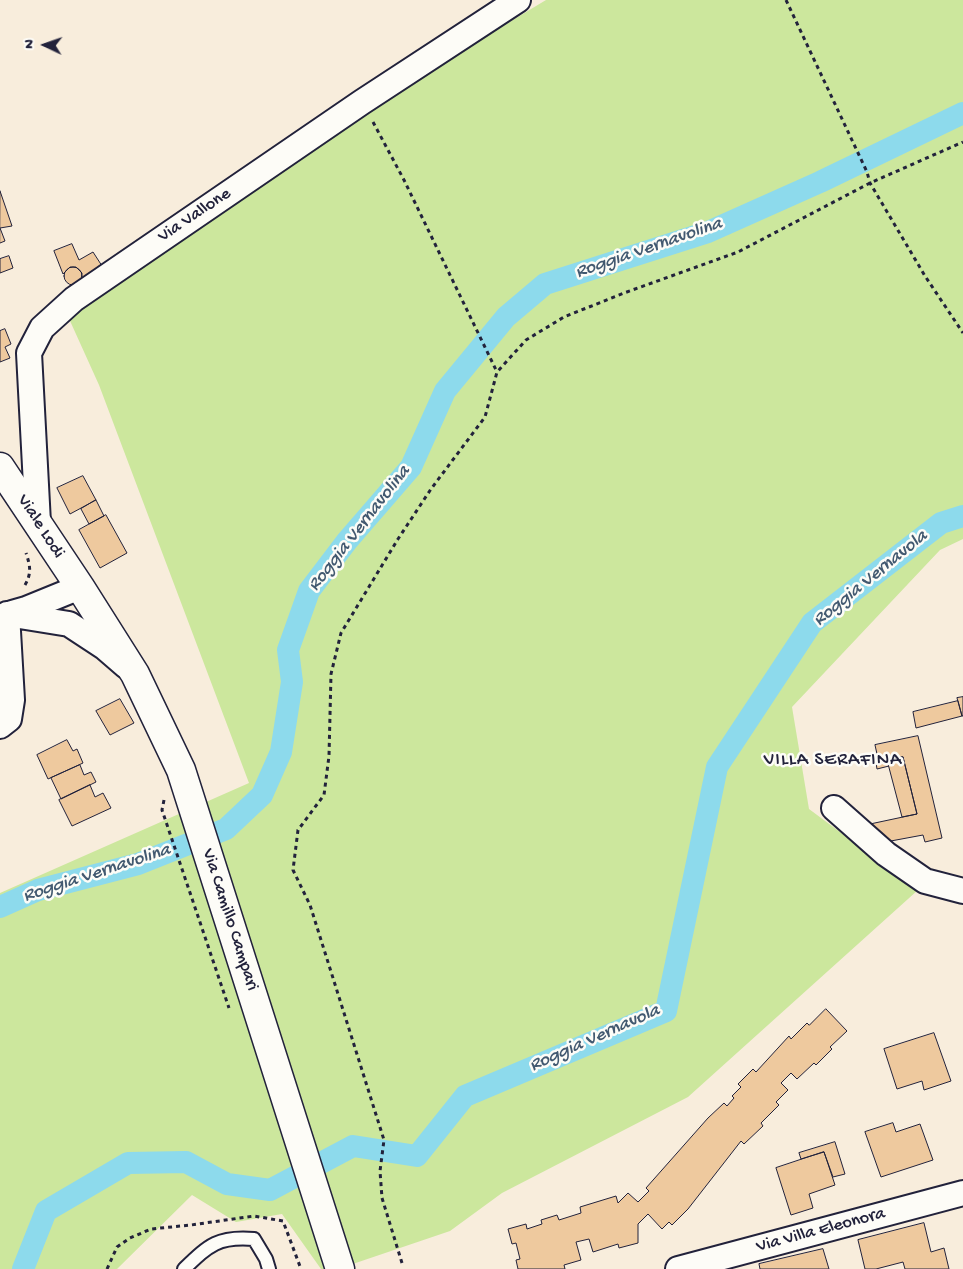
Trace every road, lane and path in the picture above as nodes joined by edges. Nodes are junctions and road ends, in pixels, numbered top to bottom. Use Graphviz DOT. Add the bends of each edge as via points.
graph roads {
  1 [pos="518,0"];
  2 [pos="786,0"];
  3 [pos="362,102"];
  4 [pos="963,142"];
  5 [pos="870,183"];
  6 [pos="963,333"];
  7 [pos="497,372"];
  8 [pos="0,467"];
  9 [pos="38,523"];
  10 [pos="80,587"];
  11 [pos="3,615"];
  12 [pos="135,674"];
  13 [pos="0,726"];
  14 [pos="834,808"];
  15 [pos="963,891"];
  16 [pos="963,1193"];
  17 [pos="402,1263"];
  18 [pos="184,1269"];
  19 [pos="269,1269"];
  20 [pos="340,1269"];
  21 [pos="678,1269"];
  1 -- 3 [label="street, Via Vallone"];
  2 -- 5 [label="path"];
  3 -- 7 [label="path" via="404,180"];
  3 -- 9 [label="street, Via Vallone" via="74,299 42,328 29,353"];
  4 -- 5 [label="path"];
  5 -- 6 [label="path"];
  5 -- 7 [label="path" via="738,252 564,317 526,340"];
  7 -- 17 [label="path" via="484,417 398,539 341,633 331,674 324,795 298,830 292,870 310,905 384,1140 380,1170 382,1198"];
  8 -- 9 [label="street, Viale Lodi"];
  9 -- 10 [label="street, Viale Lodi"];
  10 -- 11 [label="street"];
  10 -- 12 [label="street, Via Camillo Campari"];
  11 -- 12 [label="street" via="69,624 104,647"];
  11 -- 13 [label="street" via="12,700 9,720"];
  12 -- 20 [label="street, Via Camillo Campari" via="181,770"];
  14 -- 15 [label="street" via="886,854 925,881"];
  16 -- 21 [label="street, Via Villa Eleonora"];
  18 -- 19 [label="lane" via="218,1242 238,1238 254,1239"];
}
